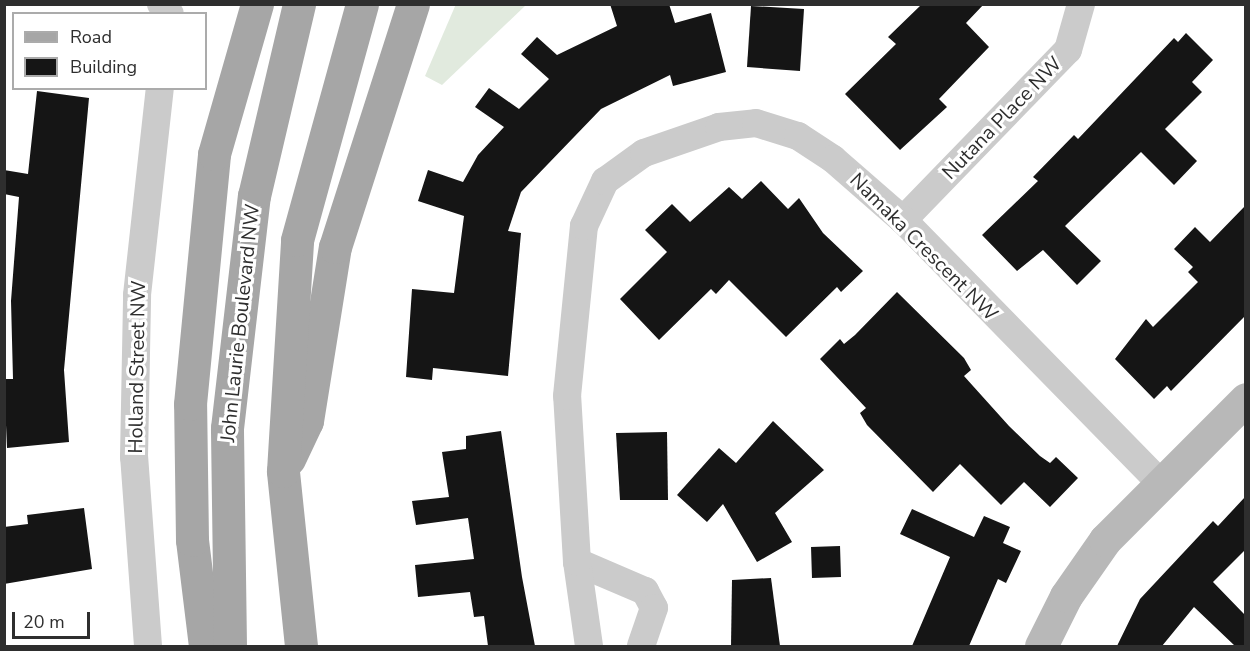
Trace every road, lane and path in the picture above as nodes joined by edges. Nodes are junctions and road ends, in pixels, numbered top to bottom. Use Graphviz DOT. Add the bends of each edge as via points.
graph roads {
  1 [pos="257,4"];
  2 [pos="299,4"];
  3 [pos="362,4"];
  4 [pos="413,4"];
  5 [pos="1081,4"];
  6 [pos="160,90"];
  7 [pos="903,220"];
  8 [pos="1245,399"];
  9 [pos="283,471"];
  10 [pos="1160,482"];
  11 [pos="577,562"];
  12 [pos="148,646"];
  13 [pos="205,646"];
  14 [pos="230,646"];
  15 [pos="301,646"];
  16 [pos="589,646"];
  17 [pos="641,646"];
  18 [pos="1041,646"];
  1 -- 13 [label="main road" via="214,154 190,404 192,540"];
  2 -- 14 [label="main road, John Laurie Boulevard NW" via="254,196 226,428"];
  3 -- 9 [label="main road" via="297,240"];
  4 -- 9 [label="main road" via="334,247 307,421"];
  5 -- 7 [label="street, Nutana Place NW" via="1068,50"];
  6 -- 12 [label="street, Holland Street NW" via="137,307 134,457"];
  7 -- 10 [label="street, Namaka Crescent NW"];
  7 -- 11 [label="street, Namaka Crescent NW" via="833,159 798,136 756,123 678,139 644,153 605,181 584,226 567,396"];
  8 -- 10 [label="street"];
  9 -- 15 [label="main road"];
  10 -- 18 [label="street" via="1106,540 1066,596"];
  11 -- 16 [label="street, Namaka Crescent NW"];
  11 -- 17 [label="street" via="645,591 654,608"];
}
